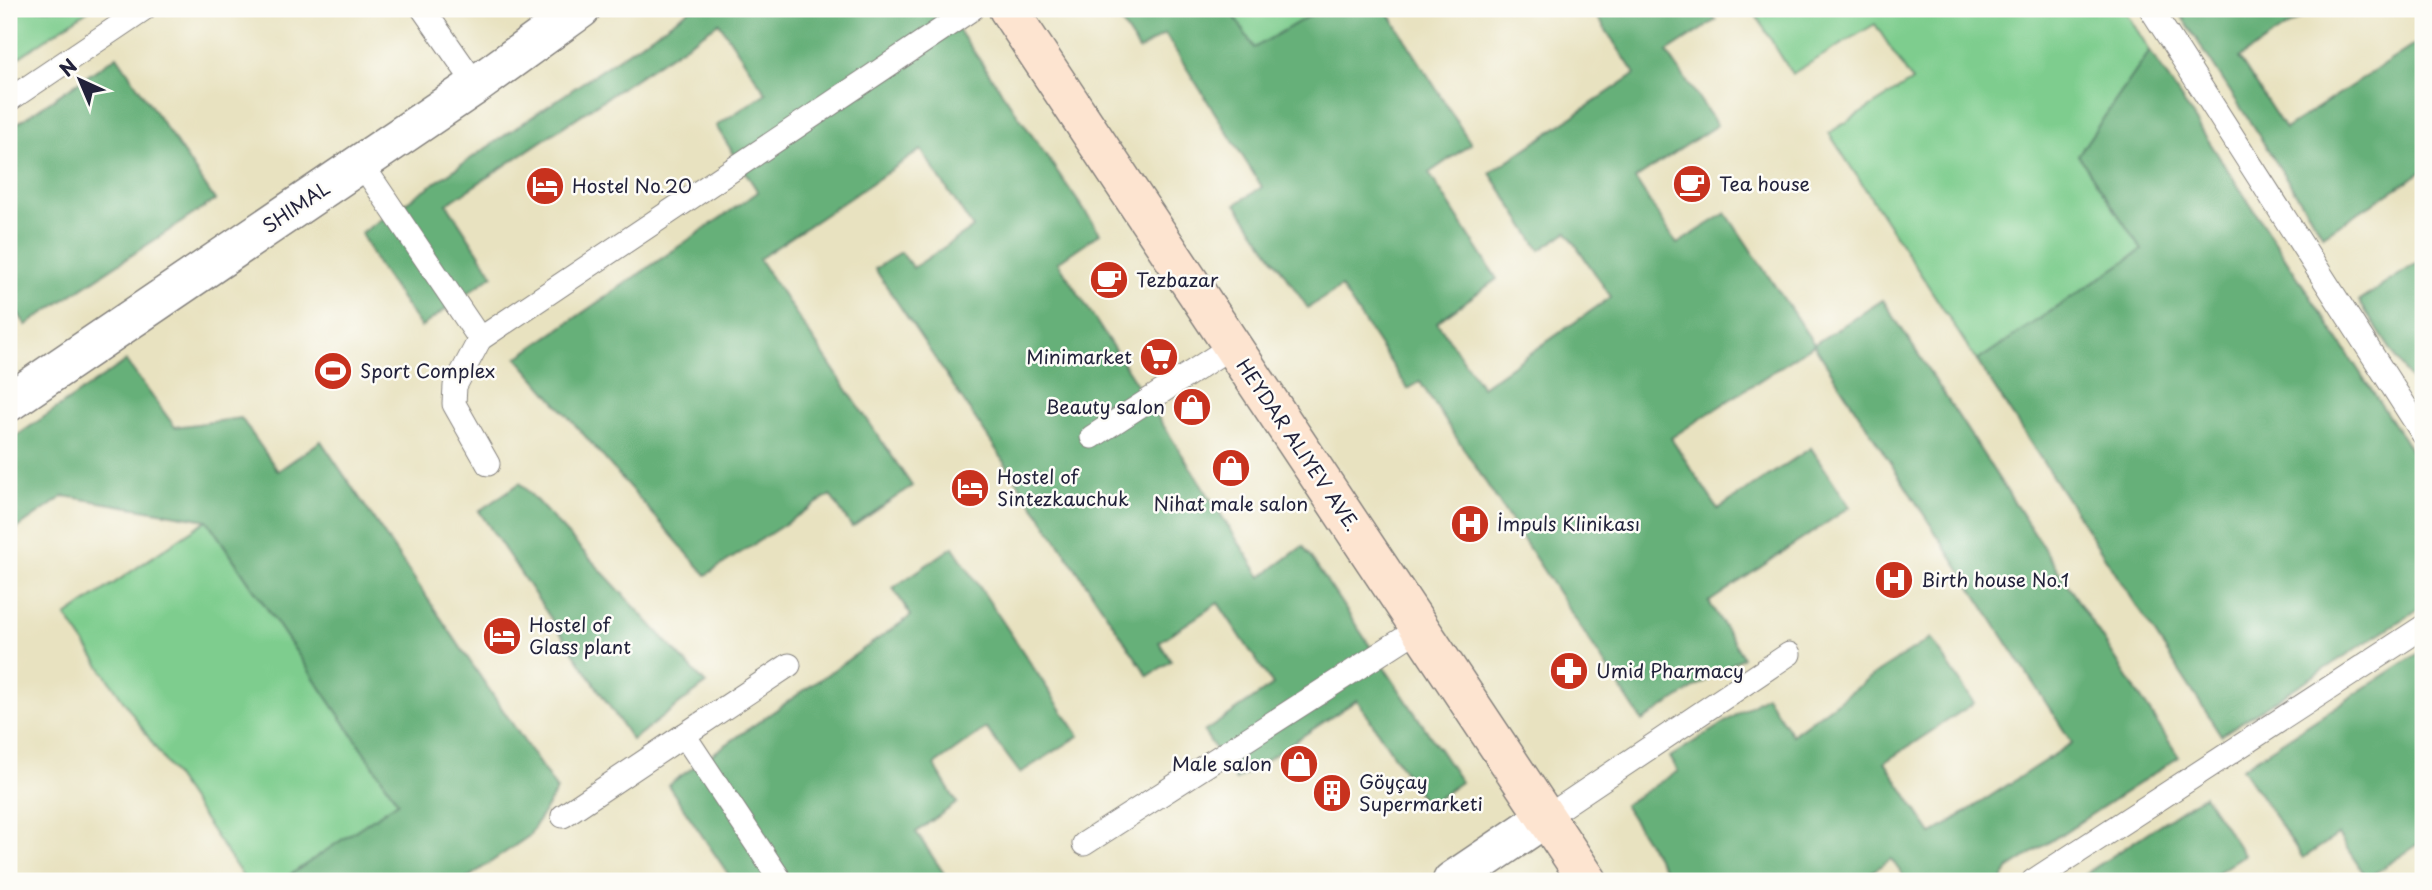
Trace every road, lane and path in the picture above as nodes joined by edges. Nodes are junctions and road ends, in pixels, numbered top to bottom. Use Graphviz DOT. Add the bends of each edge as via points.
graph roads {
  1 [pos="144,9"];
  2 [pos="423,9"];
  3 [pos="581,9"];
  4 [pos="972,9"];
  5 [pos="1008,9"];
  6 [pos="2151,9"];
  7 [pos="476,85"];
  8 [pos="9,100"];
  9 [pos="361,163"];
  10 [pos="480,340"];
  11 [pos="1232,346"];
  12 [pos="9,402"];
  13 [pos="2423,434"];
  14 [pos="1092,437"];
  15 [pos="488,464"];
  16 [pos="2423,626"];
  17 [pos="1420,628"];
  18 [pos="1789,654"];
  19 [pos="789,665"];
  20 [pos="684,735"];
  21 [pos="564,816"];
  22 [pos="1545,818"];
  23 [pos="1084,844"];
  24 [pos="781,881"];
  25 [pos="1452,881"];
  26 [pos="1587,881"];
  27 [pos="2033,881"];
  1 -- 8 [label="lane"];
  2 -- 7 [label="lane"];
  3 -- 7 [label="street, SHIMAL"];
  4 -- 10 [label="lane"];
  5 -- 11 [label="main road, HEYDAR ALIYEV AVE."];
  6 -- 13 [label="lane"];
  7 -- 9 [label="street, SHIMAL"];
  9 -- 10 [label="lane"];
  9 -- 12 [label="street, SHIMAL"];
  10 -- 15 [label="lane" via="455,386 454,404"];
  11 -- 14 [label="lane"];
  11 -- 17 [label="main road, HEYDAR ALIYEV AVE."];
  16 -- 27 [label="lane"];
  17 -- 22 [label="main road, HEYDAR ALIYEV AVE."];
  17 -- 23 [label="lane"];
  18 -- 22 [label="lane"];
  19 -- 20 [label="lane"];
  20 -- 21 [label="lane"];
  20 -- 24 [label="lane"];
  22 -- 25 [label="street"];
  22 -- 26 [label="main road, HEYDAR ALIYEV AVE."];
}
